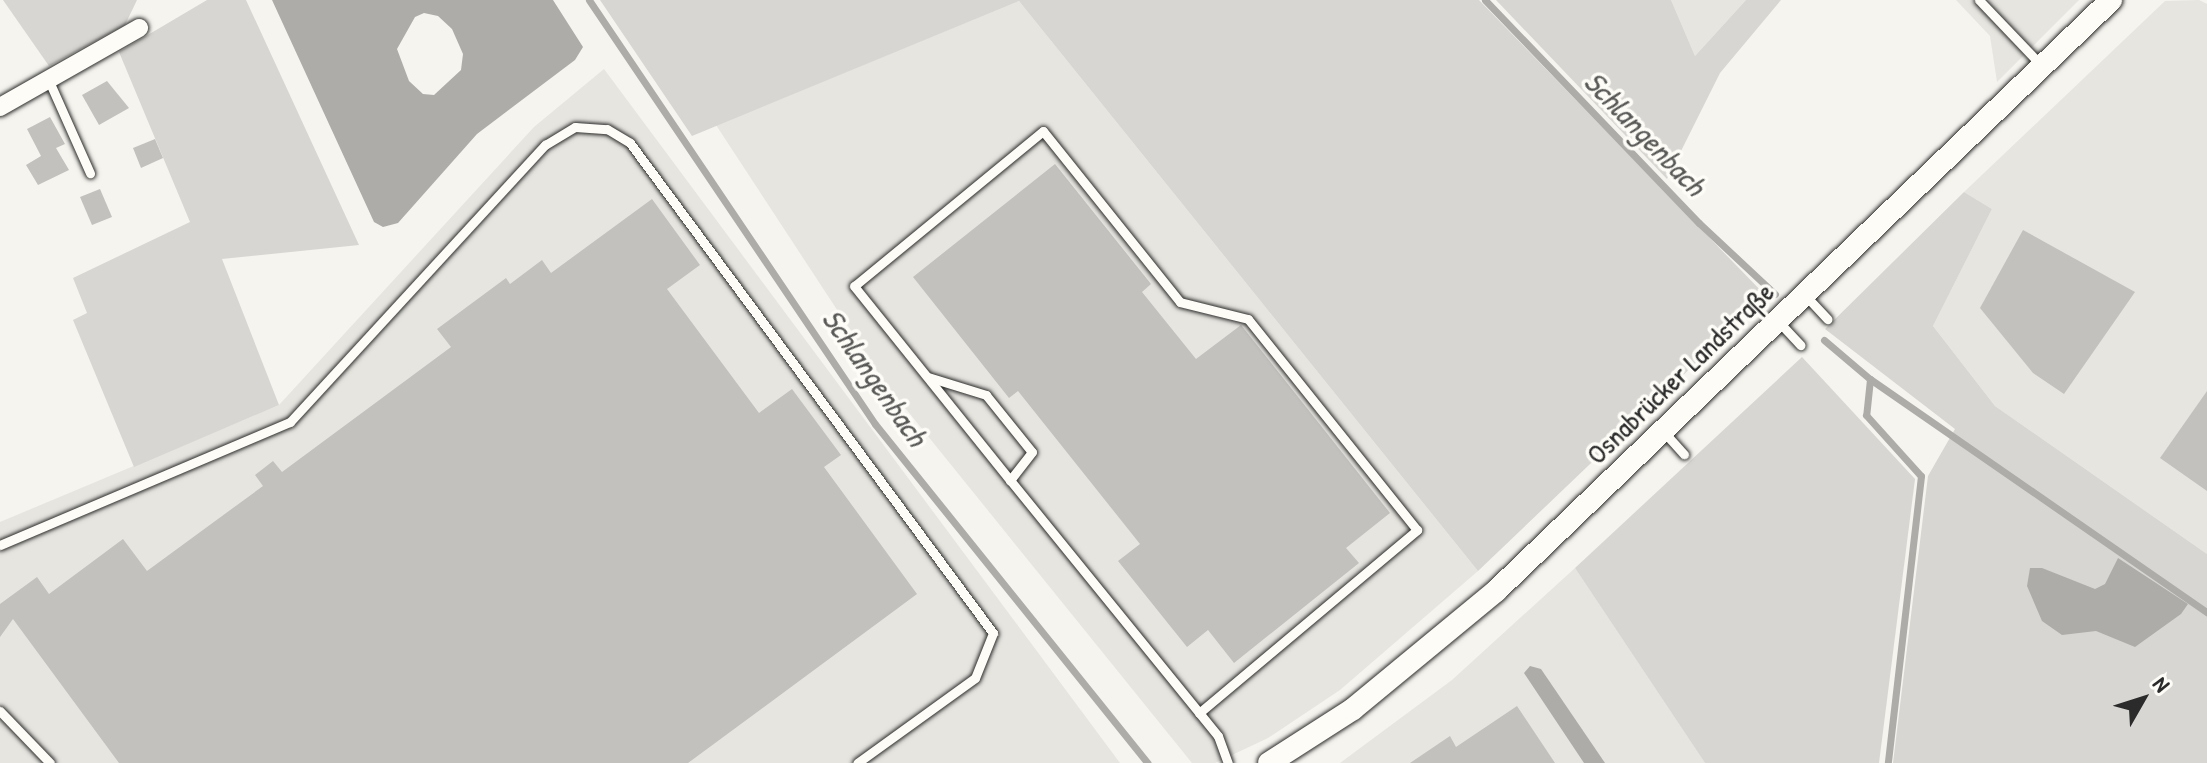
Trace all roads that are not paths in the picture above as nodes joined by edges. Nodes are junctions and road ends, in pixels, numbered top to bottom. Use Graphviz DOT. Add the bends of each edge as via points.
graph roads {
  1 [pos="2111,0"];
  2 [pos="1981,1"];
  3 [pos="139,28"];
  4 [pos="2042,66"];
  5 [pos="49,81"];
  6 [pos="0,107"];
  7 [pos="90,173"];
  8 [pos="1805,295"];
  9 [pos="1827,319"];
  10 [pos="1778,321"];
  11 [pos="1800,345"];
  12 [pos="928,377"];
  13 [pos="1663,431"];
  14 [pos="1684,454"];
  15 [pos="1010,480"];
  16 [pos="0,545"];
  17 [pos="0,711"];
  18 [pos="1199,713"];
  19 [pos="50,763"];
  20 [pos="857,763"];
  21 [pos="1228,763"];
  22 [pos="1269,763"];
  1 -- 4 [label="street, Osnabrücker Landstraße"];
  2 -- 4 [label="lane"];
  3 -- 5 [label="street"];
  4 -- 8 [label="street, Osnabrücker Landstraße"];
  5 -- 6 [label="street"];
  5 -- 7 [label="lane"];
  8 -- 9 [label="lane"];
  8 -- 10 [label="street, Osnabrücker Landstraße"];
  10 -- 11 [label="lane"];
  10 -- 13 [label="street, Osnabrücker Landstraße"];
  12 -- 15 [label="lane"];
  12 -- 15 [label="lane" via="986,395 1032,452"];
  12 -- 18 [label="lane" via="854,286 1043,131 1180,302 1248,319 1417,530"];
  13 -- 14 [label="lane"];
  13 -- 22 [label="street, Osnabrücker Landstraße" via="1429,650 1353,709"];
  15 -- 18 [label="lane"];
  16 -- 20 [label="lane" via="290,422 545,145 575,127 607,129 630,143 993,633 975,678"];
  17 -- 19 [label="lane"];
  18 -- 21 [label="lane" via="1218,736"];
}
